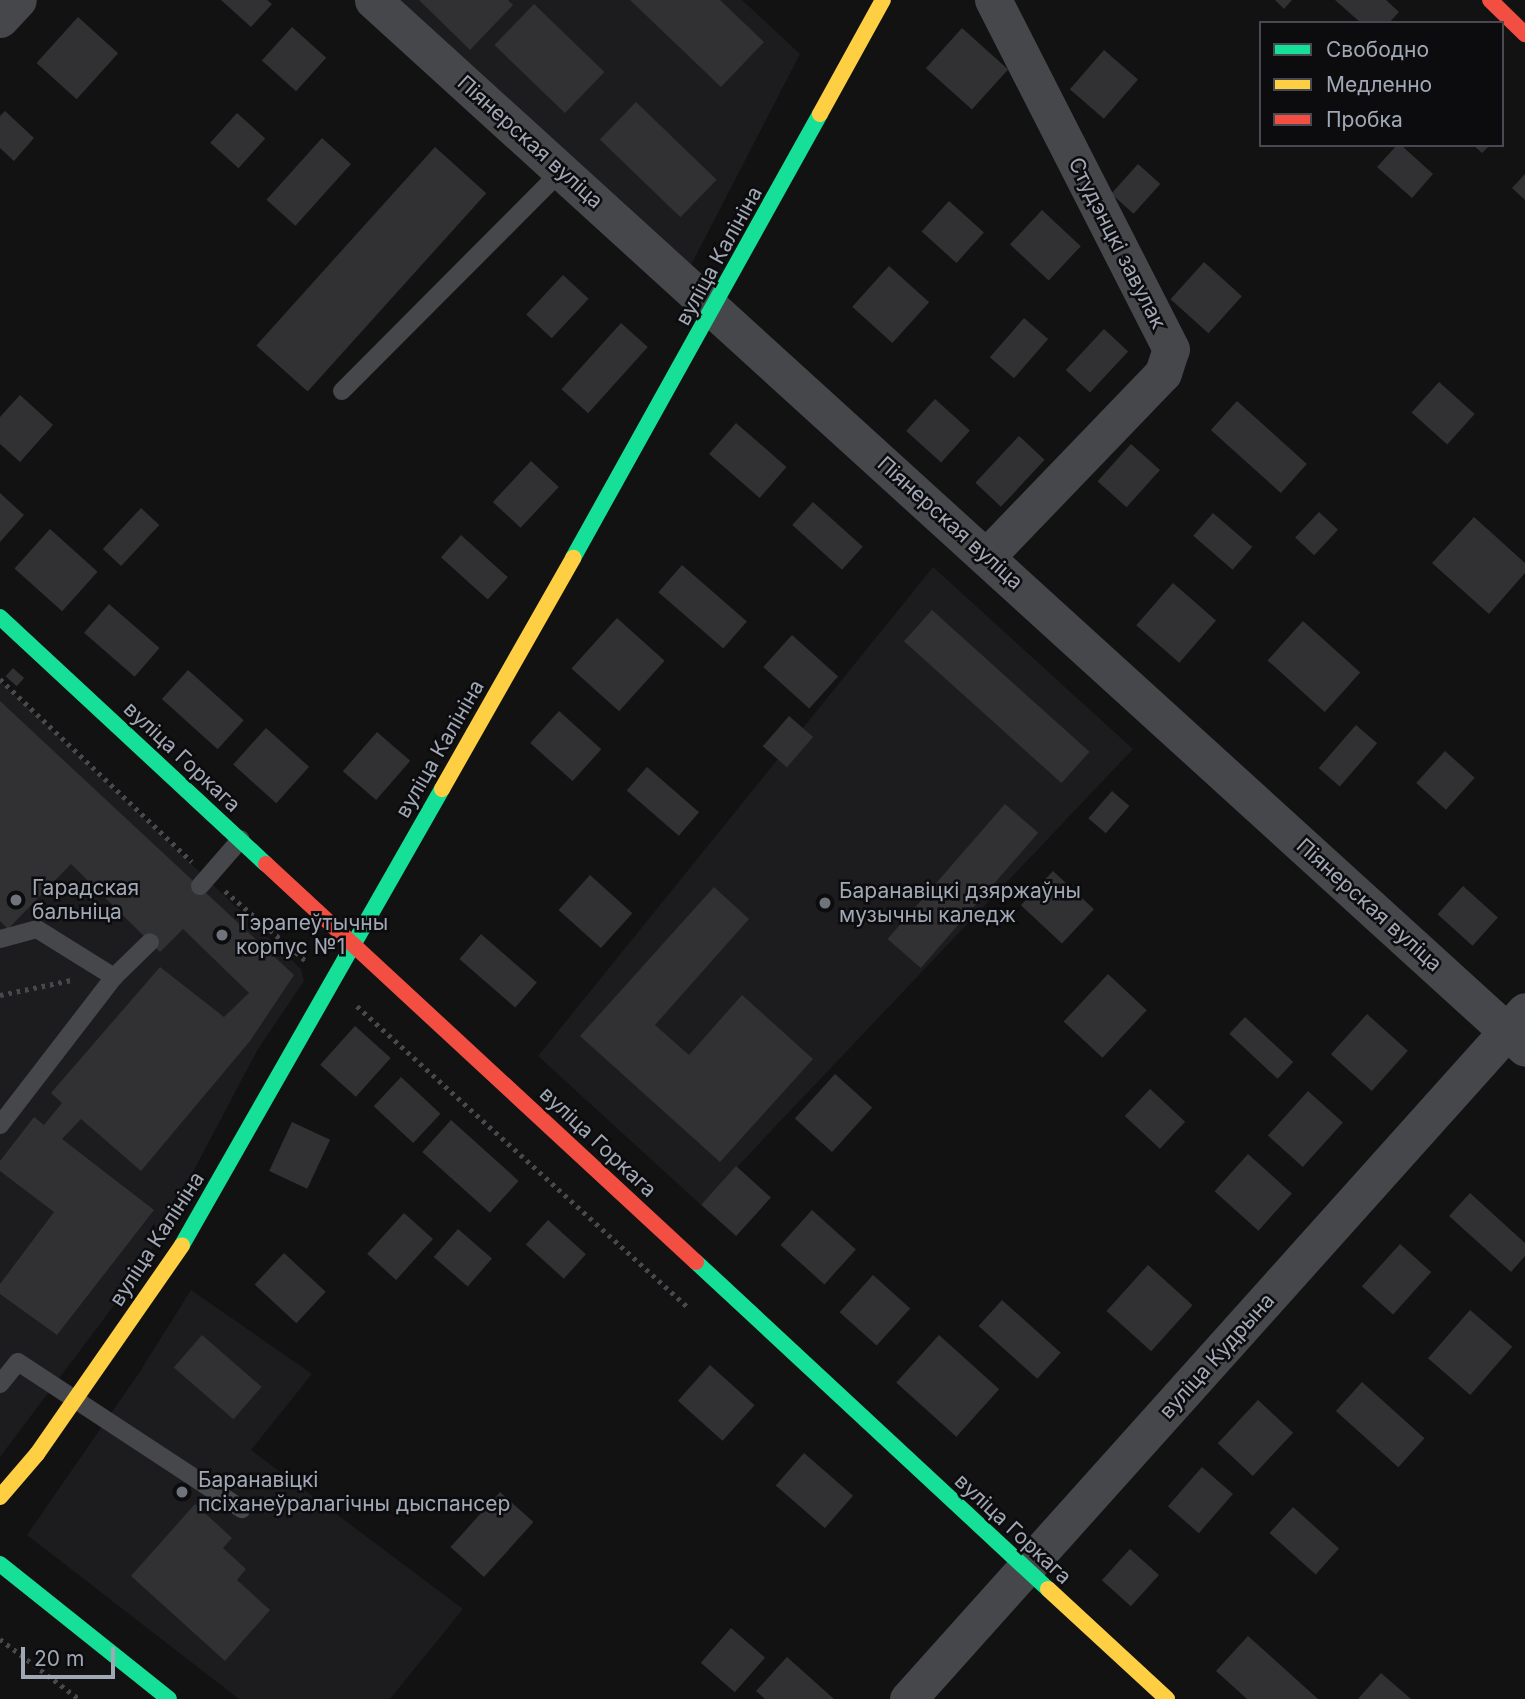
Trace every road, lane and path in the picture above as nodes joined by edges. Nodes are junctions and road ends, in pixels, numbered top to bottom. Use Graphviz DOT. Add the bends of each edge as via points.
graph roads {
  1 [pos="18,0"];
  2 [pos="373,0"];
  3 [pos="883,0"];
  4 [pos="993,0"];
  5 [pos="1490,0"];
  6 [pos="0,19"];
  7 [pos="1525,34"];
  8 [pos="561,171"];
  9 [pos="714,309"];
  10 [pos="342,391"];
  11 [pos="986,557"];
  12 [pos="0,617"];
  13 [pos="0,679"];
  14 [pos="241,839"];
  15 [pos="204,881"];
  16 [pos="0,939"];
  17 [pos="150,942"];
  18 [pos="353,943"];
  19 [pos="308,963"];
  20 [pos="108,974"];
  21 [pos="0,995"];
  22 [pos="354,1003"];
  23 [pos="1519,1030"];
  24 [pos="0,1125"];
  25 [pos="695,1313"];
  26 [pos="0,1384"];
  27 [pos="73,1400"];
  28 [pos="0,1497"];
  29 [pos="242,1509"];
  30 [pos="0,1564"];
  31 [pos="1026,1571"];
  32 [pos="0,1639"];
  33 [pos="79,1699"];
  34 [pos="169,1699"];
  35 [pos="908,1699"];
  36 [pos="1167,1699"];
  1 -- 6 [label="street"];
  2 -- 8 [label="street, Піянерская вуліца"];
  3 -- 9 [label="street, вуліца Калініна"];
  4 -- 11 [label="street, Студэнцкі завулак" via="1171,349 1163,373"];
  5 -- 7 [label="street"];
  8 -- 9 [label="street, Піянерская вуліца"];
  8 -- 10 [label="lane"];
  9 -- 11 [label="street, Піянерская вуліца"];
  9 -- 18 [label="street, вуліца Калініна"];
  11 -- 23 [label="street, Піянерская вуліца"];
  12 -- 14 [label="street, вуліца Горкага"];
  13 -- 15 [label="path"];
  14 -- 15 [label="lane"];
  14 -- 18 [label="street, вуліца Горкага"];
  15 -- 19 [label="path"];
  16 -- 20 [label="lane" via="37,929"];
  17 -- 20 [label="lane"];
  18 -- 27 [label="street, вуліца Калініна" via="190,1234"];
  18 -- 31 [label="street, вуліца Горкага"];
  20 -- 21 [label="path"];
  20 -- 24 [label="lane"];
  22 -- 25 [label="path"];
  23 -- 31 [label="street, вуліца Кудрына"];
  26 -- 27 [label="lane" via="18,1362"];
  27 -- 28 [label="street, вуліца Калініна" via="37,1454"];
  27 -- 29 [label="lane"];
  30 -- 34 [label="street"];
  31 -- 35 [label="street, вуліца Кудрына"];
  31 -- 36 [label="street, вуліца Горкага"];
  32 -- 33 [label="path"];
}
